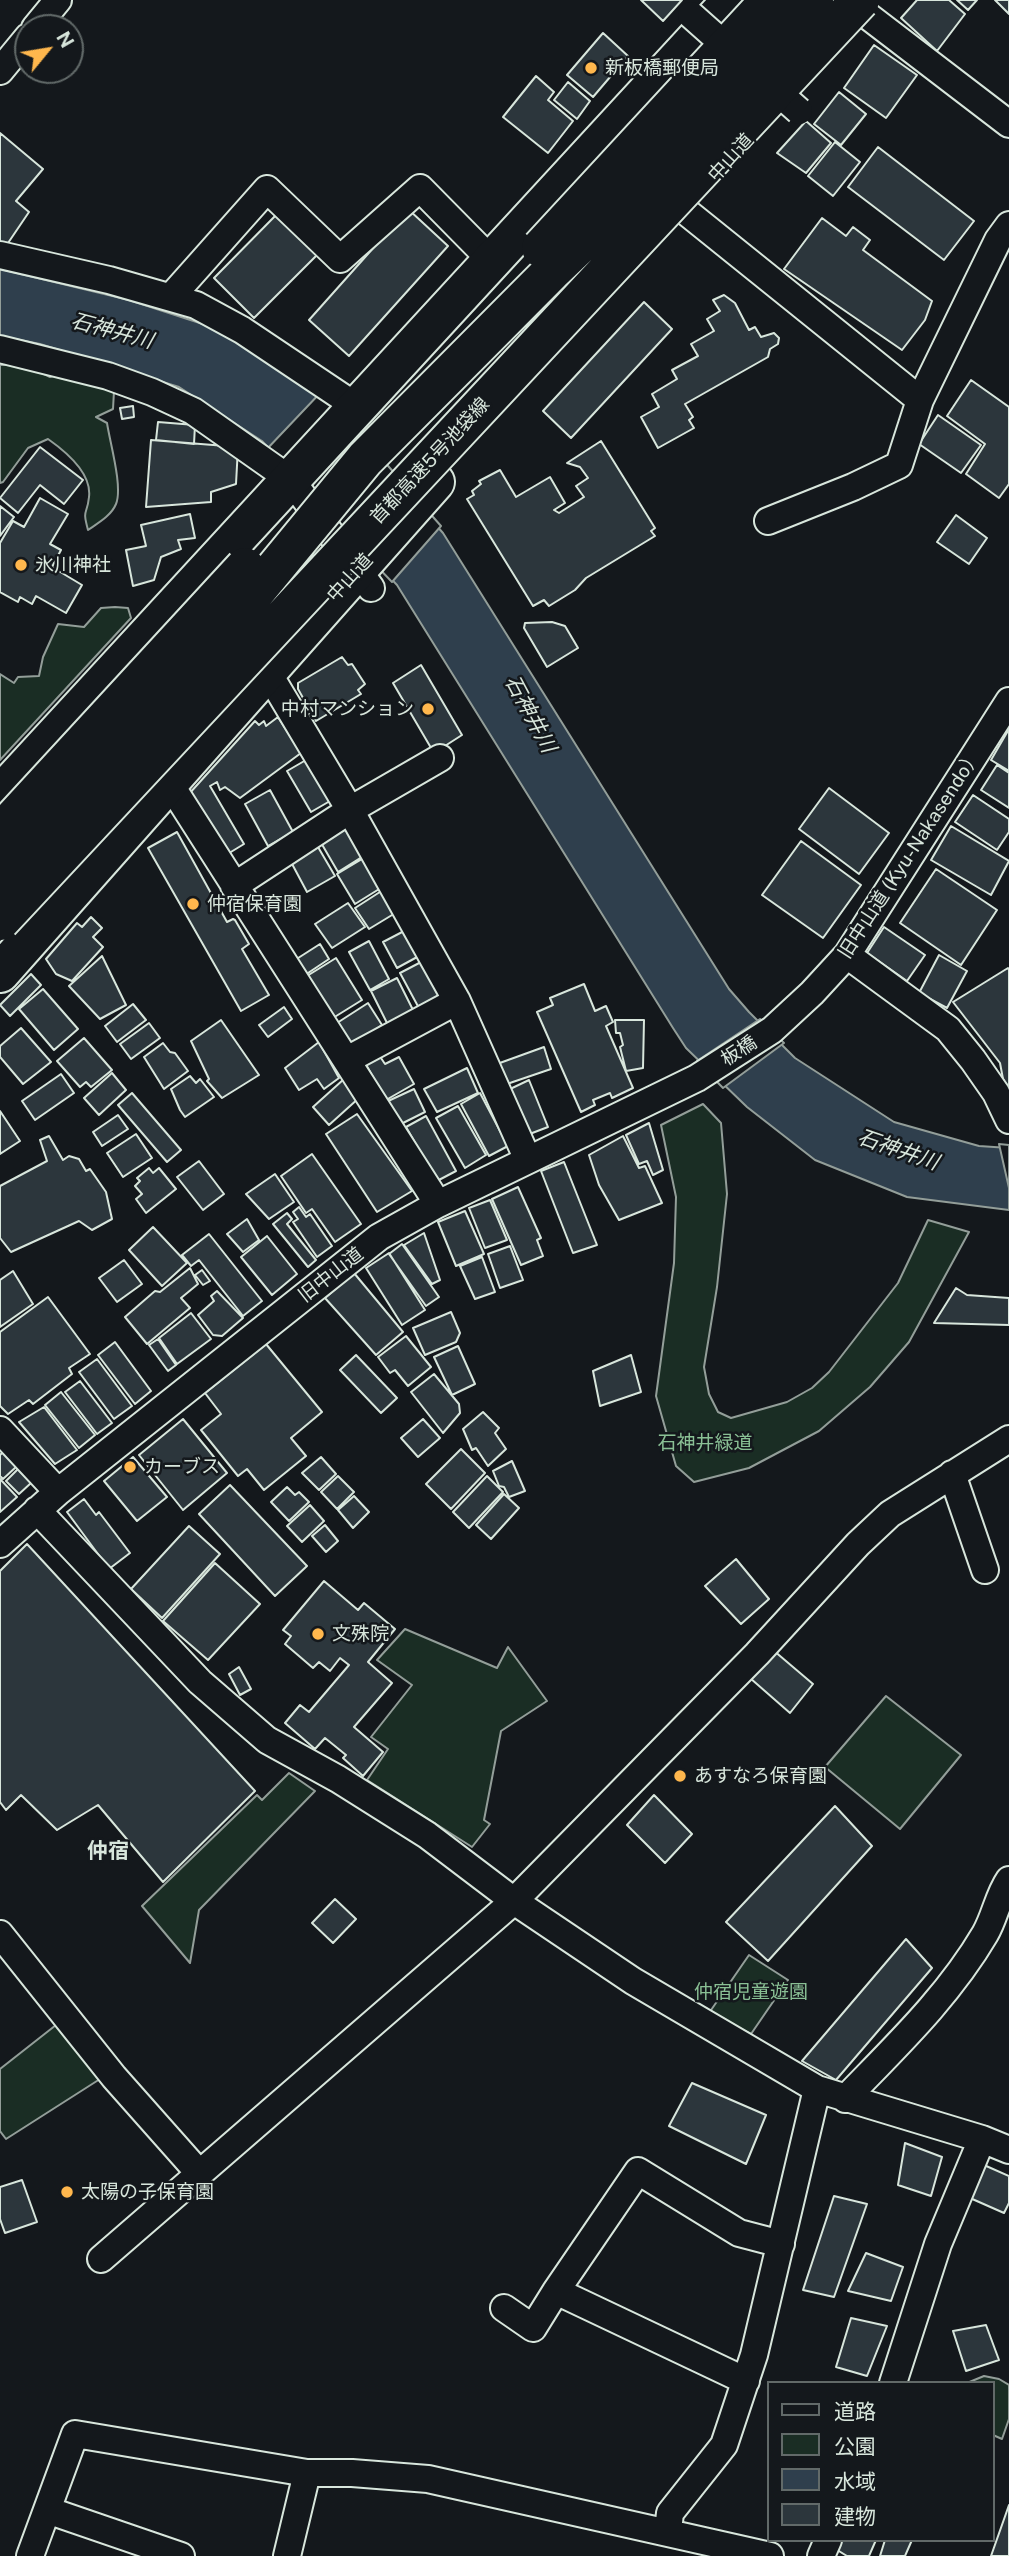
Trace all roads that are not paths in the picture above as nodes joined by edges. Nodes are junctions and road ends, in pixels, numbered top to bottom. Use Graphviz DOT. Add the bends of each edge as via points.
graph roads {
  1 [pos="58,0"];
  2 [pos="732,0"];
  3 [pos="764,0"];
  4 [pos="770,0"];
  5 [pos="814,0"];
  6 [pos="861,3"];
  7 [pos="46,14"];
  8 [pos="691,15"];
  9 [pos="14,54"];
  10 [pos="0,71"];
  11 [pos="799,111"];
  12 [pos="1009,124"];
  13 [pos="684,210"];
  14 [pos="1009,225"];
  15 [pos="0,255"];
  16 [pos="492,261"];
  17 [pos="171,297"];
  18 [pos="0,349"];
  19 [pos="920,400"];
  20 [pos="354,410"];
  21 [pos="291,480"];
  22 [pos="768,521"];
  23 [pos="364,573"];
  24 [pos="267,671"];
  25 [pos="1009,701"];
  26 [pos="440,758"];
  27 [pos="165,787"];
  28 [pos="0,794"];
  29 [pos="350,810"];
  30 [pos="0,833"];
  31 [pos="0,875"];
  32 [pos="234,886"];
  33 [pos="0,921"];
  34 [pos="847,955"];
  35 [pos="0,973"];
  36 [pos="457,1002"];
  37 [pos="772,1030"];
  38 [pos="347,1060"];
  39 [pos="705,1073"];
  40 [pos="1009,1120"];
  41 [pos="528,1160"];
  42 [pos="438,1204"];
  43 [pos="0,1430"];
  44 [pos="1009,1439"];
  45 [pos="952,1474"];
  46 [pos="58,1492"];
  47 [pos="37,1510"];
  48 [pos="0,1544"];
  49 [pos="985,1570"];
  50 [pos="1009,1880"];
  51 [pos="514,1901"];
  52 [pos="0,1934"];
  53 [pos="817,2089"];
  54 [pos="845,2099"];
  55 [pos="982,2139"];
  56 [pos="1009,2150"];
  57 [pos="200,2174"];
  58 [pos="781,2244"];
  59 [pos="102,2259"];
  60 [pos="556,2291"];
  61 [pos="504,2308"];
  62 [pos="746,2381"];
  63 [pos="894,2381"];
  64 [pos="307,2473"];
  65 [pos="47,2510"];
  66 [pos="668,2531"];
  67 [pos="30,2556"];
  68 [pos="181,2556"];
  69 [pos="287,2556"];
  70 [pos="770,2556"];
  1 -- 7 [label="street"];
  2 -- 16 [label="highway"];
  3 -- 31 [label="highway, bridge" via="751,47"];
  4 -- 30 [label="highway, bridge"];
  5 -- 31 [label="highway, bridge" via="674,155 365,459 201,659"];
  6 -- 12 [label="street"];
  6 -- 13 [label="highway, 中山道"];
  6 -- 33 [label="highway, 首都高速5号池袋線, bridge"];
  8 -- 11 [label="street, bridge"];
  9 -- 10 [label="street"];
  13 -- 19 [label="street"];
  13 -- 23 [label="highway, 中山道" via="425,492"];
  14 -- 19 [label="street"];
  15 -- 17 [label="street"];
  16 -- 17 [label="street" via="420,188 340,259 267,189"];
  16 -- 20 [label="highway"];
  17 -- 20 [label="street" via="242,330"];
  18 -- 21 [label="street" via="152,392 193,411"];
  19 -- 22 [label="street" via="899,465"];
  20 -- 21 [label="highway"];
  21 -- 23 [label="street"];
  21 -- 28 [label="highway"];
  23 -- 24 [label="highway, 中山道"];
  24 -- 27 [label="highway, 中山道"];
  24 -- 29 [label="street"];
  25 -- 34 [label="street, 旧中山道 (Kyu-Nakasendo）"];
  26 -- 29 [label="street"];
  27 -- 32 [label="street" via="177,795"];
  27 -- 35 [label="highway, 中山道"];
  29 -- 32 [label="street"];
  29 -- 36 [label="street"];
  32 -- 38 [label="street"];
  34 -- 37 [label="street, 旧中山道 (Kyu-Nakasendo）"];
  34 -- 40 [label="street" via="948,1030 974,1060"];
  36 -- 38 [label="street"];
  36 -- 41 [label="street"];
  37 -- 39 [label="street, 板橋"];
  38 -- 42 [label="street"];
  39 -- 41 [label="street, 旧中山道"];
  41 -- 42 [label="street, 旧中山道"];
  42 -- 46 [label="street, 旧中山道" via="369,1245"];
  43 -- 46 [label="street"];
  44 -- 45 [label="street"];
  45 -- 49 [label="street"];
  45 -- 51 [label="street" via="890,1514 858,1544 757,1654"];
  46 -- 47 [label="street, 旧中山道"];
  47 -- 48 [label="street, 旧中山道"];
  47 -- 51 [label="street" via="200,1682 267,1740 427,1835"];
  50 -- 54 [label="street" via="986,1932 959,1974 924,2018"];
  51 -- 53 [label="street" via="634,1981"];
  51 -- 57 [label="street"];
  52 -- 57 [label="street" via="114,2077"];
  53 -- 54 [label="street"];
  53 -- 58 [label="street"];
  54 -- 55 [label="street"];
  55 -- 56 [label="street"];
  55 -- 63 [label="street" via="938,2244"];
  57 -- 59 [label="street"];
  58 -- 60 [label="street" via="739,2233 638,2171"];
  58 -- 62 [label="street"];
  60 -- 61 [label="street" via="533,2328"];
  60 -- 62 [label="street"];
  62 -- 66 [label="street" via="723,2445 670,2513"];
  64 -- 65 [label="street" via="75,2434"];
  64 -- 66 [label="street" via="428,2479"];
  64 -- 69 [label="street"];
  65 -- 67 [label="street"];
  65 -- 68 [label="street"];
  66 -- 70 [label="street"];
}
